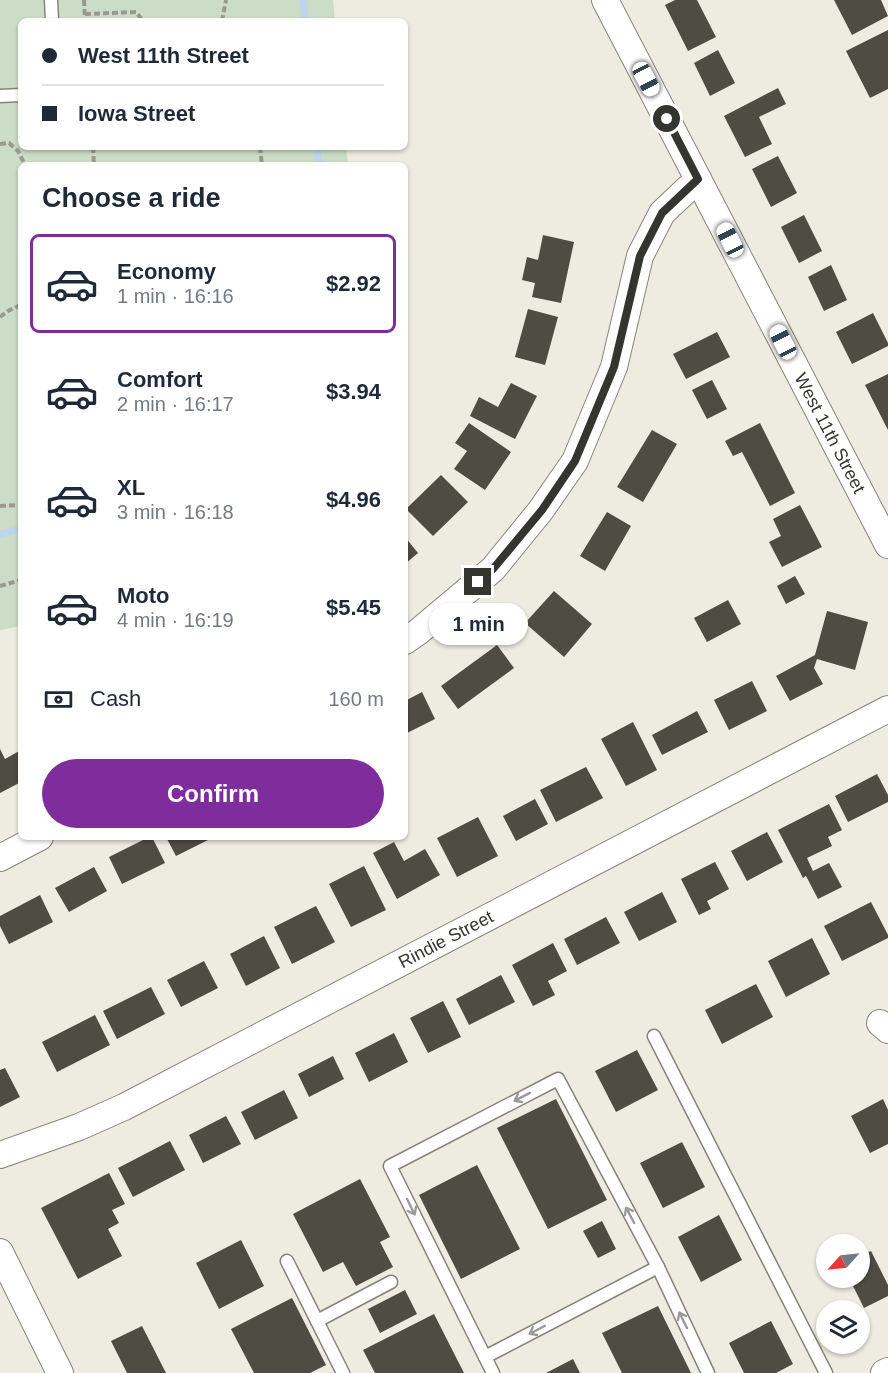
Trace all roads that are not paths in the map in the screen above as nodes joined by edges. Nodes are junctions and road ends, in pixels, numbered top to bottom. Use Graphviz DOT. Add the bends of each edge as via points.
graph roads {
  1 [pos="51,0"];
  2 [pos="605,0"];
  3 [pos="52,18"];
  4 [pos="18,95"];
  5 [pos="0,96"];
  6 [pos="698,179"];
  7 [pos="888,545"];
  8 [pos="408,639"];
  9 [pos="888,709"];
  10 [pos="34,840"];
  11 [pos="0,858"];
  12 [pos="654,1036"];
  13 [pos="0,1155"];
  14 [pos="0,1252"];
  15 [pos="287,1261"];
  16 [pos="658,1267"];
  17 [pos="391,1282"];
  18 [pos="317,1321"];
  19 [pos="485,1357"];
  20 [pos="60,1373"];
  21 [pos="343,1373"];
  22 [pos="493,1373"];
  23 [pos="708,1373"];
  24 [pos="826,1373"];
  1 -- 3 [label="lane"];
  2 -- 6 [label="street, West 11th Street"];
  4 -- 5 [label="lane"];
  6 -- 7 [label="street, West 11th Street"];
  6 -- 8 [label="street" via="662,213 640,256 614,367 575,461 542,510 493,569"];
  9 -- 13 [label="street, Rindie Street" via="124,1107"];
  10 -- 11 [label="street"];
  12 -- 24 [label="lane"];
  14 -- 20 [label="street"];
  15 -- 18 [label="lane"];
  16 -- 19 [label="lane, one-way"];
  16 -- 19 [label="lane, one-way" via="558,1079 411,1155 390,1166"];
  23 -- 16 [label="lane, one-way"];
  17 -- 18 [label="lane"];
  18 -- 21 [label="lane"];
  19 -- 22 [label="lane"];
}
